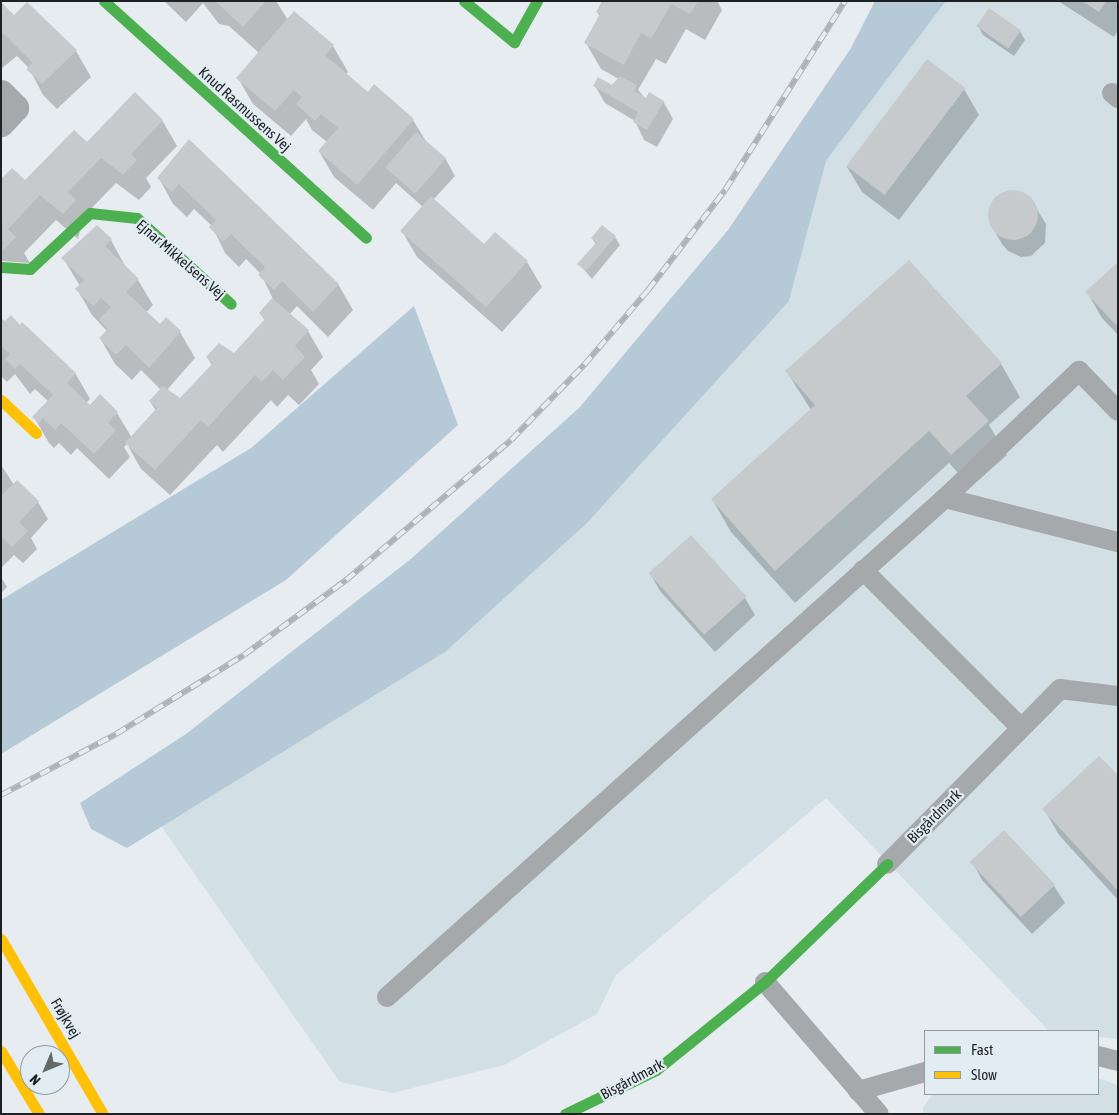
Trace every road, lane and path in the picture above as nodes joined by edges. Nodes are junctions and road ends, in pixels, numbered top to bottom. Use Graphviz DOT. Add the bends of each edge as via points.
graph roads {
  1 [pos="104,1"];
  2 [pos="464,1"];
  3 [pos="537,1"];
  4 [pos="1,94"];
  5 [pos="1,122"];
  6 [pos="366,238"];
  7 [pos="1,267"];
  8 [pos="231,304"];
  9 [pos="1,400"];
  10 [pos="1118,411"];
  11 [pos="36,433"];
  12 [pos="945,498"];
  13 [pos="1118,542"];
  14 [pos="863,570"];
  15 [pos="1118,696"];
  16 [pos="1021,728"];
  17 [pos="887,864"];
  18 [pos="1,939"];
  19 [pos="764,982"];
  20 [pos="387,997"];
  21 [pos="1,1051"];
  22 [pos="1099,1056"];
  23 [pos="1118,1062"];
  24 [pos="924,1072"];
  25 [pos="858,1091"];
  26 [pos="39,1114"];
  27 [pos="103,1114"];
  28 [pos="565,1114"];
  29 [pos="879,1114"];
  1 -- 6 [label="street, Knud Rasmussens Vej"];
  2 -- 3 [label="street" via="514,42"];
  4 -- 5 [label="street" via="15,108"];
  7 -- 8 [label="street, Ejnar Mikkelsens Vej" via="30,269 90,213 137,218"];
  9 -- 11 [label="street"];
  10 -- 12 [label="lane" via="1079,371"];
  12 -- 13 [label="lane"];
  12 -- 14 [label="lane"];
  14 -- 16 [label="lane"];
  14 -- 20 [label="lane"];
  15 -- 16 [label="lane, Bisgårdmark" via="1060,689"];
  16 -- 17 [label="lane, Bisgårdmark"];
  17 -- 19 [label="street, Bisgårdmark"];
  18 -- 27 [label="street, Frøjkvej"];
  19 -- 25 [label="lane"];
  19 -- 28 [label="street, Bisgårdmark" via="656,1070"];
  21 -- 26 [label="street"];
  22 -- 23 [label="lane"];
  24 -- 25 [label="lane"];
  25 -- 29 [label="lane"];
}
